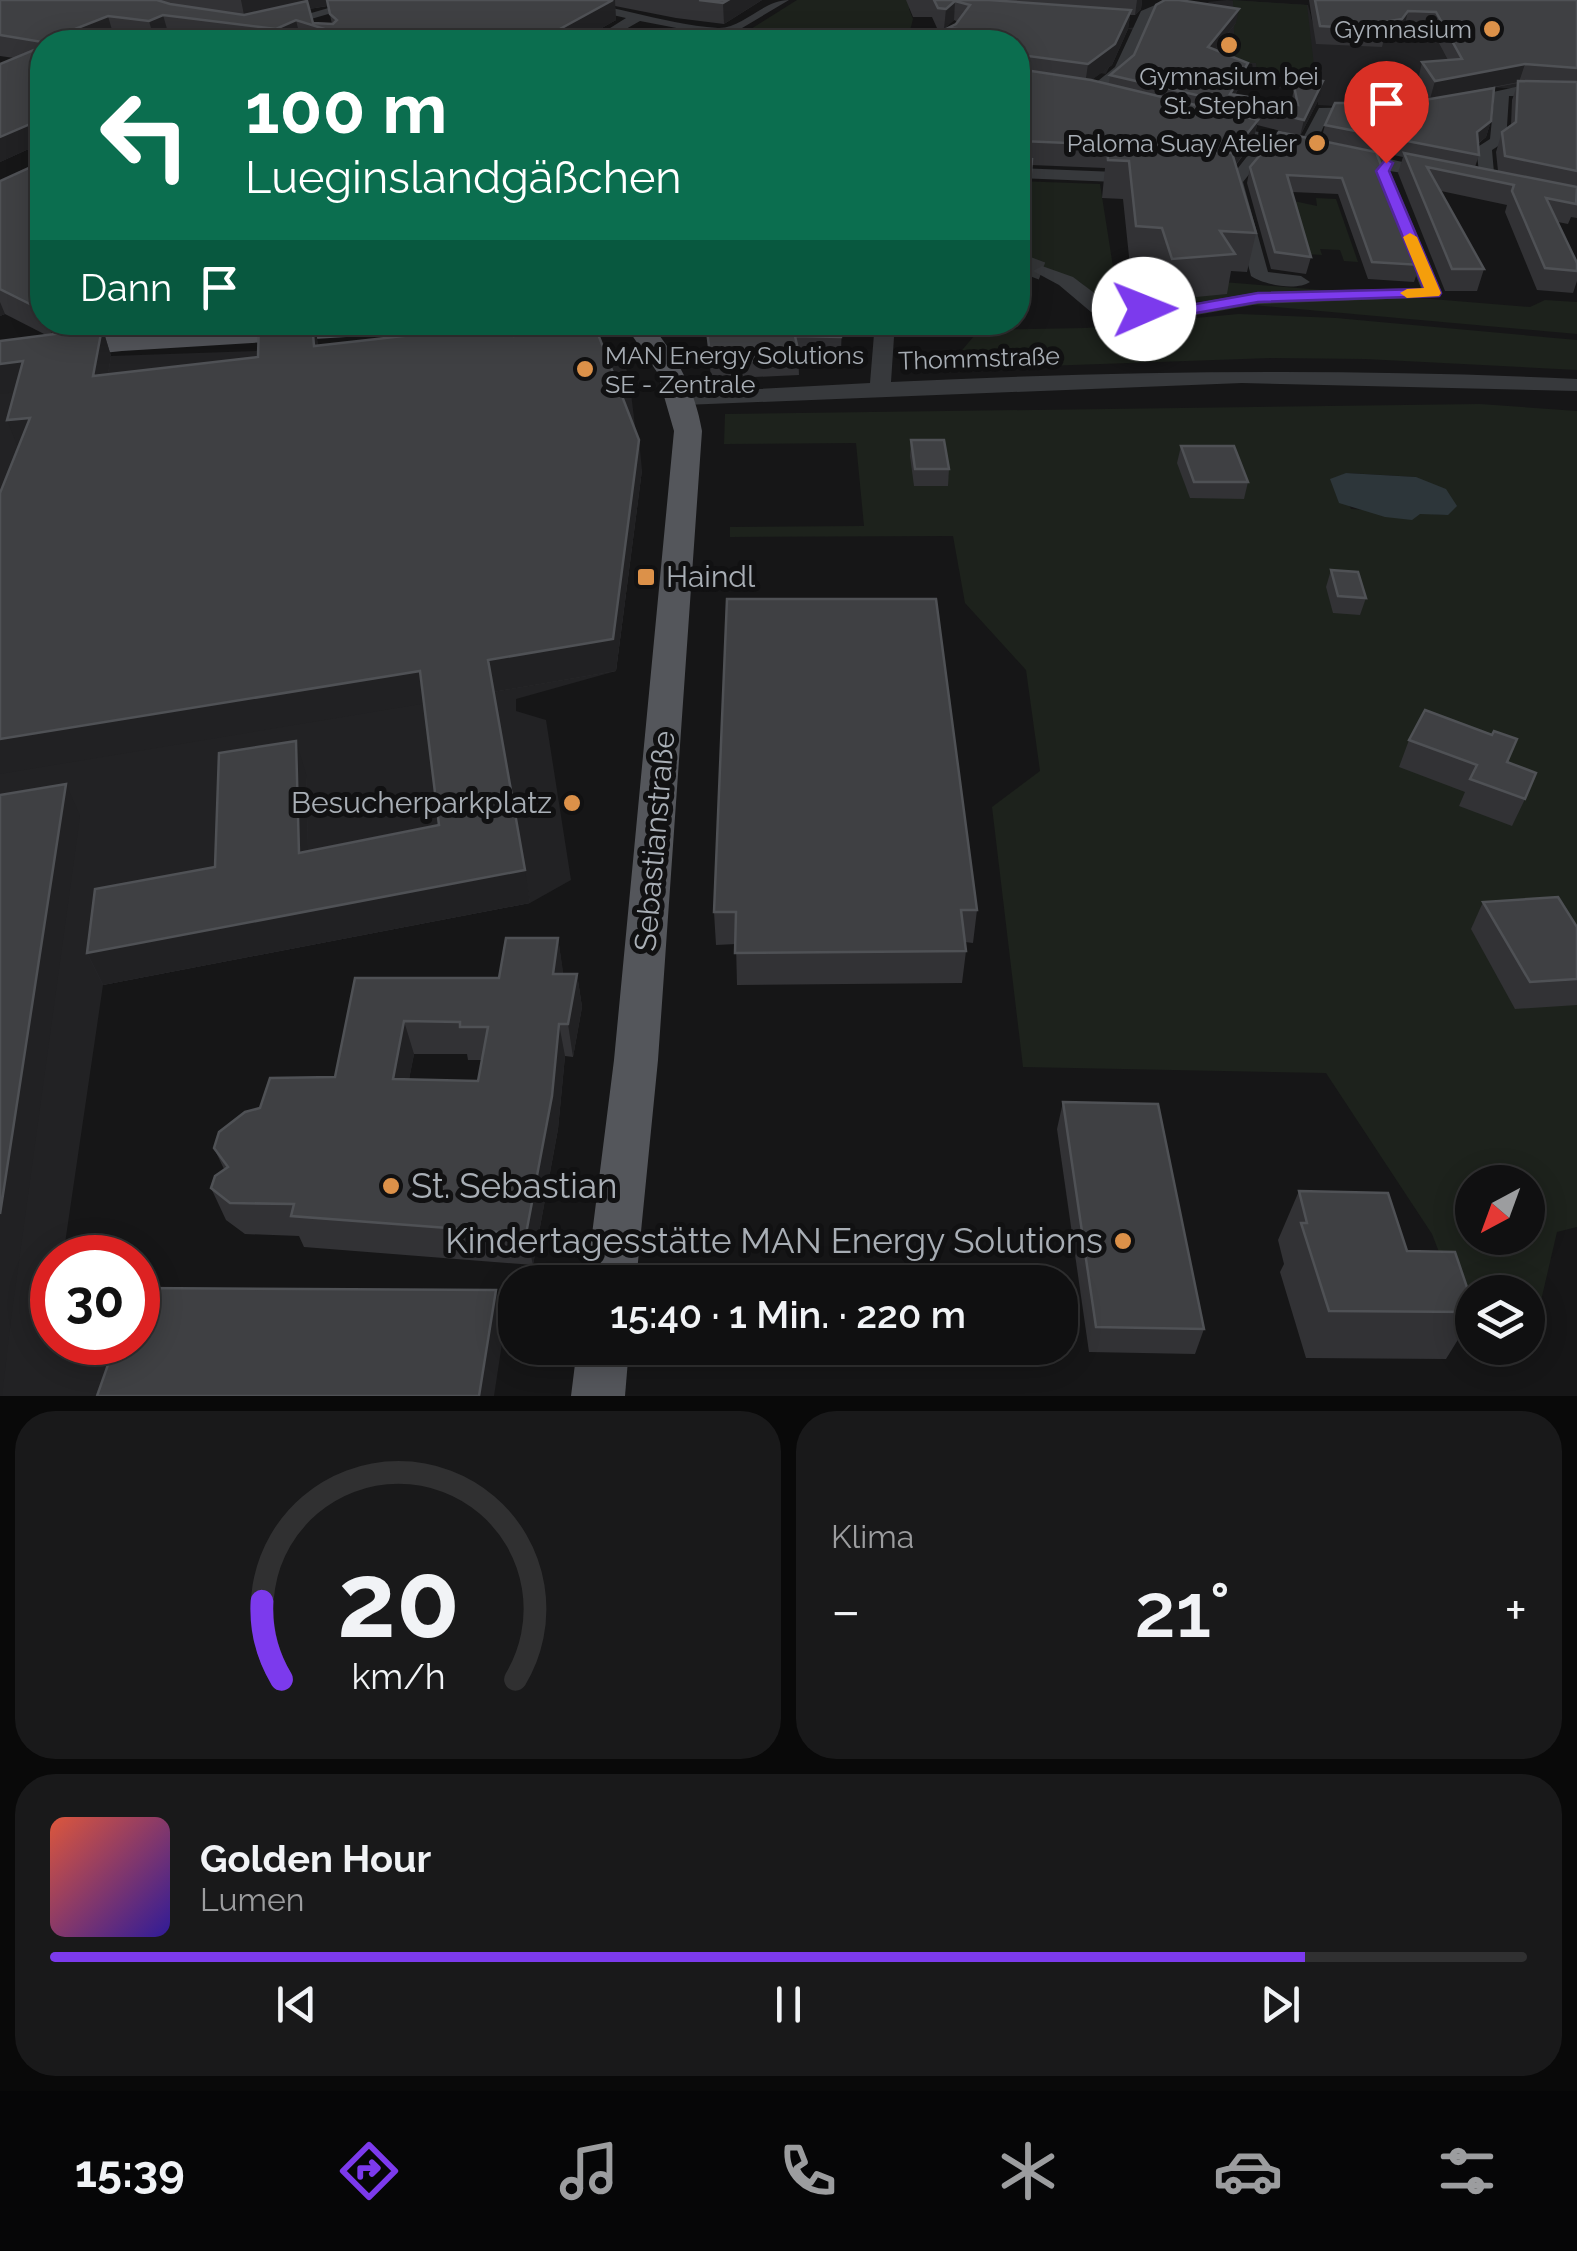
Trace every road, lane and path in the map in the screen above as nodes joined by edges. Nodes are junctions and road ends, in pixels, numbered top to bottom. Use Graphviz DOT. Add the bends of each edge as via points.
graph roads {
  1 [pos="370,0"];
  2 [pos="552,0"];
  3 [pos="584,0"];
  4 [pos="783,0"];
  5 [pos="1176,0"];
  6 [pos="570,5"];
  7 [pos="642,20"];
  8 [pos="268,26"];
  9 [pos="620,30"];
  10 [pos="702,30"];
  11 [pos="731,30"];
  12 [pos="1577,93"];
  13 [pos="1500,99"];
  14 [pos="1111,101"];
  15 [pos="1442,105"];
  16 [pos="1392,110"];
  17 [pos="1198,122"];
  18 [pos="1270,138"];
  19 [pos="1307,146"];
  20 [pos="1386,163"];
  21 [pos="1030,173"];
  22 [pos="1156,178"];
  23 [pos="1215,181"];
  24 [pos="1235,182"];
  25 [pos="1042,271"];
  26 [pos="1433,292"];
  27 [pos="256,335"];
  28 [pos="645,335"];
  29 [pos="884,335"];
  30 [pos="0,356"];
  31 [pos="1577,385"];
  32 [pos="880,390"];
  33 [pos="684,399"];
  34 [pos="613,1265"];
  35 [pos="601,1365"];
  36 [pos="598,1396"];
  1 -- 8 [label="street" via="319,19"];
  2 -- 6 [label="street"];
  3 -- 6 [label="street"];
  4 -- 11 [label="street"];
  5 -- 14 [label="street" via="1135,22 1121,69 1085,94"];
  6 -- 7 [label="street"];
  7 -- 9 [label="street"];
  7 -- 10 [label="street"];
  12 -- 13 [label="street" via="1538,91"];
  13 -- 15 [label="street"];
  13 -- 20 [label="street" via="1498,142 1484,148 1496,186"];
  16 -- 19 [label="street" via="1324,111"];
  17 -- 18 [label="street"];
  18 -- 19 [label="street"];
  18 -- 24 [label="street"];
  19 -- 20 [label="street"];
  20 -- 26 [label="street" via="1382,171"];
  21 -- 22 [label="street"];
  23 -- 24 [label="street"];
  24 -- 26 [label="street" via="1260,276"];
  25 -- 26 [label="street" via="1108,310"];
  27 -- 30 [label="main road"];
  28 -- 33 [label="main road"];
  29 -- 32 [label="street"];
  31 -- 32 [label="street, Thommstraße" via="1255,374"];
  32 -- 33 [label="street, Thommstraße"];
  33 -- 34 [label="main road, Sebastianstraße" via="684,514"];
  35 -- 36 [label="main road"];
}
